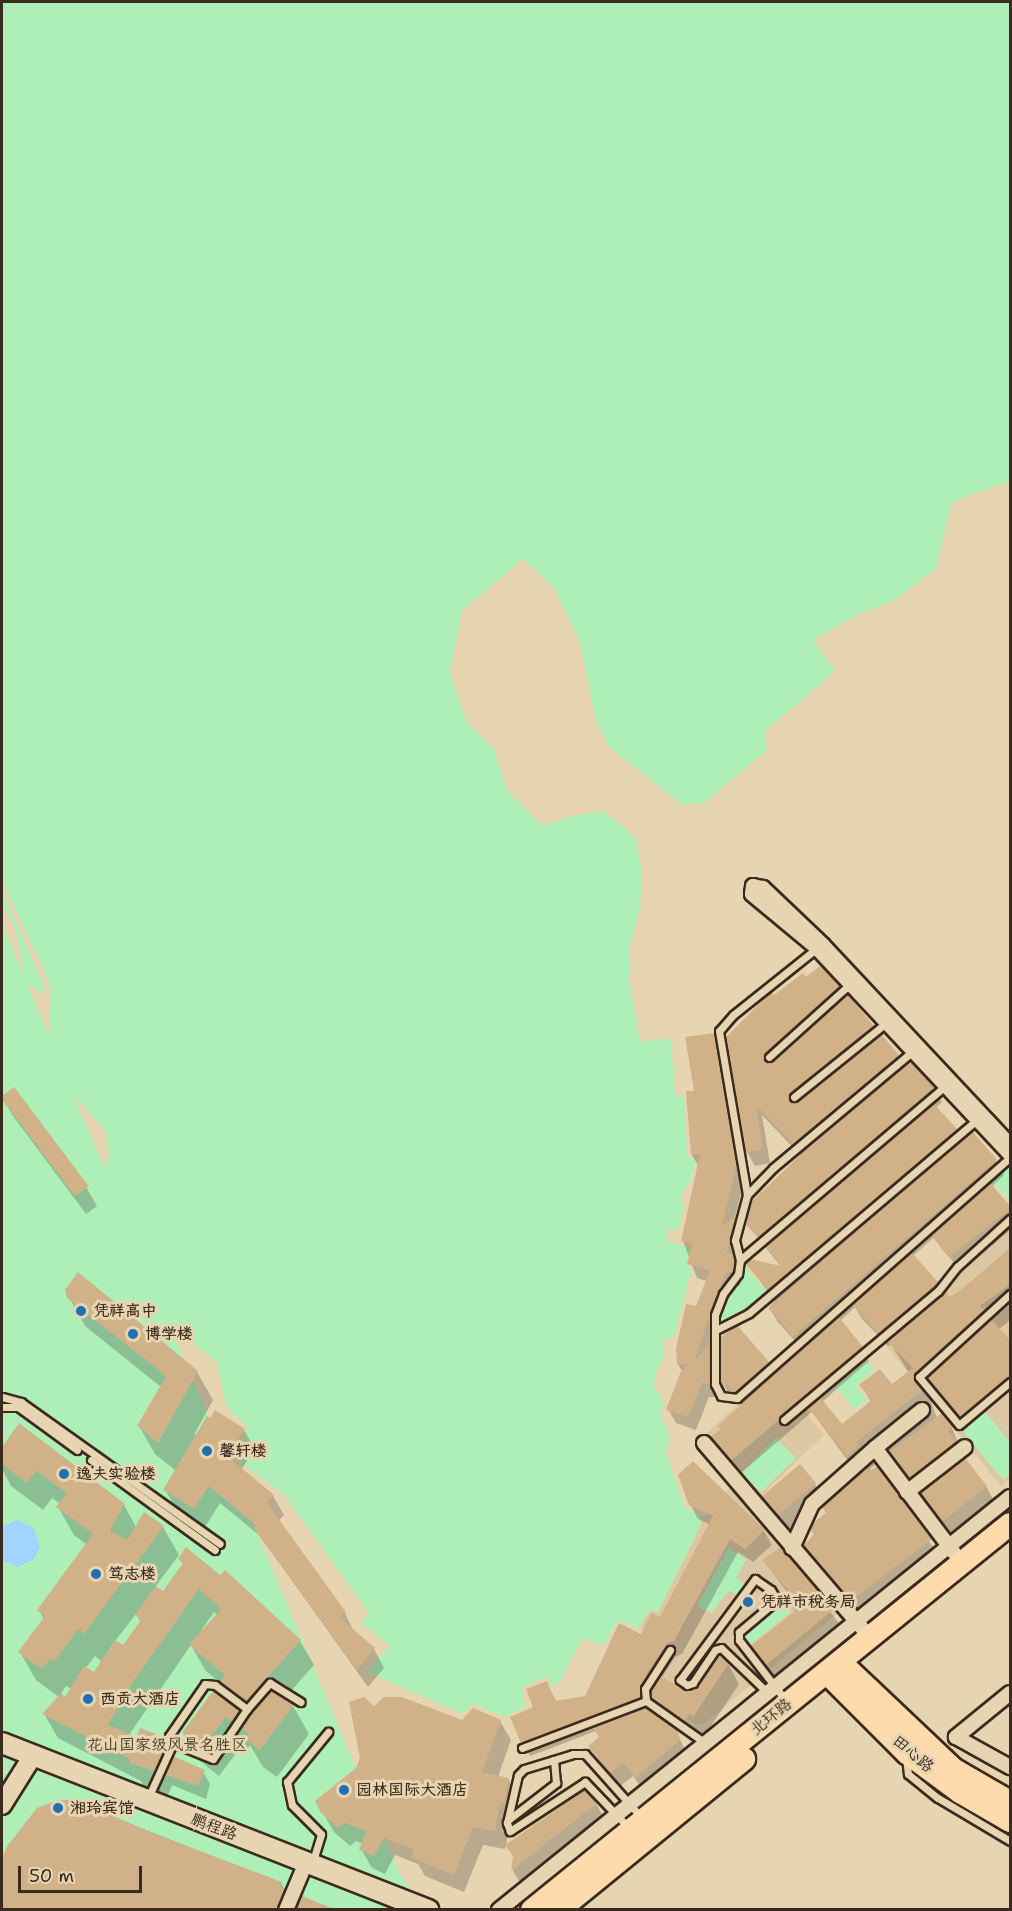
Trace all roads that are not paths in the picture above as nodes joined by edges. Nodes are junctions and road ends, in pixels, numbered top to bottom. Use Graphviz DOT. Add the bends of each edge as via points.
graph roads {
  1 [pos="817,948"];
  2 [pos="849,985"];
  3 [pos="886,1023"];
  4 [pos="915,1049"];
  5 [pos="769,1057"];
  6 [pos="946,1085"];
  7 [pos="794,1097"];
  8 [pos="978,1119"];
  9 [pos="1011,1146"];
  10 [pos="1011,1156"];
  11 [pos="747,1195"];
  12 [pos="1011,1219"];
  13 [pos="740,1260"];
  14 [pos="1011,1294"];
  15 [pos="716,1330"];
  16 [pos="1011,1382"];
  17 [pos="2,1397"];
  18 [pos="2,1407"];
  19 [pos="922,1410"];
  20 [pos="784,1420"];
  21 [pos="704,1443"];
  22 [pos="965,1447"];
  23 [pos="874,1448"];
  24 [pos="907,1492"];
  25 [pos="1011,1497"];
  26 [pos="1011,1524"];
  27 [pos="1011,1543"];
  28 [pos="792,1548"];
  29 [pos="956,1555"];
  30 [pos="912,1577"];
  31 [pos="937,1585"];
  32 [pos="864,1629"];
  33 [pos="670,1650"];
  34 [pos="839,1672"];
  35 [pos="1011,1693"];
  36 [pos="778,1698"];
  37 [pos="645,1701"];
  38 [pos="300,1702"];
  39 [pos="247,1709"];
  40 [pos="328,1732"];
  41 [pos="956,1737"];
  42 [pos="2,1743"];
  43 [pos="173,1743"];
  44 [pos="705,1743"];
  45 [pos="522,1748"];
  46 [pos="934,1750"];
  47 [pos="907,1753"];
  48 [pos="2,1754"];
  49 [pos="29,1760"];
  50 [pos="554,1760"];
  51 [pos="1011,1767"];
  52 [pos="147,1801"];
  53 [pos="1011,1802"];
  54 [pos="2,1805"];
  55 [pos="630,1817"];
  56 [pos="507,1820"];
  57 [pos="1011,1821"];
  58 [pos="1011,1841"];
  59 [pos="307,1868"];
  60 [pos="286,1910"];
  61 [pos="402,1910"];
  62 [pos="428,1910"];
  63 [pos="499,1910"];
  64 [pos="532,1910"];
  65 [pos="559,1910"];
  1 -- 2 [label="street"];
  1 -- 9 [label="street" via="753,894 753,886 763,888 823,945"];
  1 -- 11 [label="lane" via="733,1015 719,1031"];
  2 -- 3 [label="street"];
  2 -- 5 [label="lane"];
  3 -- 4 [label="street"];
  3 -- 7 [label="lane"];
  4 -- 6 [label="street"];
  4 -- 11 [label="lane" via="773,1168"];
  6 -- 8 [label="street"];
  6 -- 13 [label="lane"];
  8 -- 10 [label="street"];
  8 -- 15 [label="lane" via="749,1313"];
  10 -- 15 [label="lane" via="733,1400 721,1396 715,1384"];
  11 -- 13 [label="lane" via="735,1240"];
  12 -- 20 [label="lane" via="957,1267 938,1291"];
  13 -- 15 [label="lane" via="738,1274 716,1310"];
  14 -- 16 [label="lane" via="919,1377 959,1425"];
  17 -- 18 [label="lane" via="21,1402 218,1547 18,1407"];
  19 -- 23 [label="street"];
  21 -- 28 [label="street"];
  22 -- 24 [label="street"];
  23 -- 24 [label="street"];
  23 -- 28 [label="street" via="812,1504"];
  24 -- 29 [label="street"];
  25 -- 29 [label="street"];
  26 -- 29 [label="main road, 北环路"];
  27 -- 34 [label="main road, 北环路"];
  28 -- 32 [label="street"];
  29 -- 30 [label="street"];
  29 -- 31 [label="main road, 北环路"];
  30 -- 31 [label="street"];
  30 -- 32 [label="street"];
  31 -- 32 [label="main road, 北环路"];
  32 -- 34 [label="main road, 北环路"];
  32 -- 36 [label="street"];
  33 -- 37 [label="lane" via="645,1689"];
  34 -- 36 [label="main road, 北环路"];
  34 -- 46 [label="main road, 田心路"];
  34 -- 47 [label="main road, 田心路"];
  34 -- 65 [label="main road, 北环路"];
  35 -- 41 [label="street"];
  36 -- 36 [label="lane" via="738,1640 739,1632 777,1600 771,1590 755,1580 680,1680 687,1685 693,1683 715,1650 721,1648"];
  36 -- 44 [label="street"];
  36 -- 55 [label="main road, 北环路"];
  37 -- 44 [label="lane"];
  37 -- 45 [label="lane"];
  38 -- 39 [label="lane" via="270,1683"];
  39 -- 43 [label="lane" via="213,1759"];
  39 -- 43 [label="lane" via="215,1685 205,1684 169,1736"];
  40 -- 59 [label="lane" via="287,1782 292,1805 321,1834"];
  41 -- 46 [label="street"];
  41 -- 51 [label="street"];
  42 -- 49 [label="main road, 鹏程路"];
  43 -- 52 [label="lane"];
  44 -- 55 [label="street"];
  46 -- 53 [label="main road, 田心路" via="953,1768"];
  47 -- 57 [label="main road, 田心路" via="960,1792"];
  47 -- 58 [label="lane" via="908,1774 938,1798"];
  48 -- 49 [label="main road, 鹏程路"];
  49 -- 52 [label="main road, 鹏程路"];
  49 -- 54 [label="street"];
  49 -- 59 [label="main road, 鹏程路"];
  50 -- 55 [label="lane" via="585,1754"];
  50 -- 56 [label="lane" via="556,1783"];
  50 -- 56 [label="lane" via="524,1769 518,1775"];
  52 -- 59 [label="main road, 鹏程路"];
  55 -- 56 [label="lane" via="585,1782 514,1831 507,1827"];
  55 -- 63 [label="street"];
  55 -- 64 [label="main road, 北环路"];
  59 -- 60 [label="street"];
  59 -- 61 [label="main road, 鹏程路"];
  59 -- 62 [label="main road, 鹏程路"];
}
